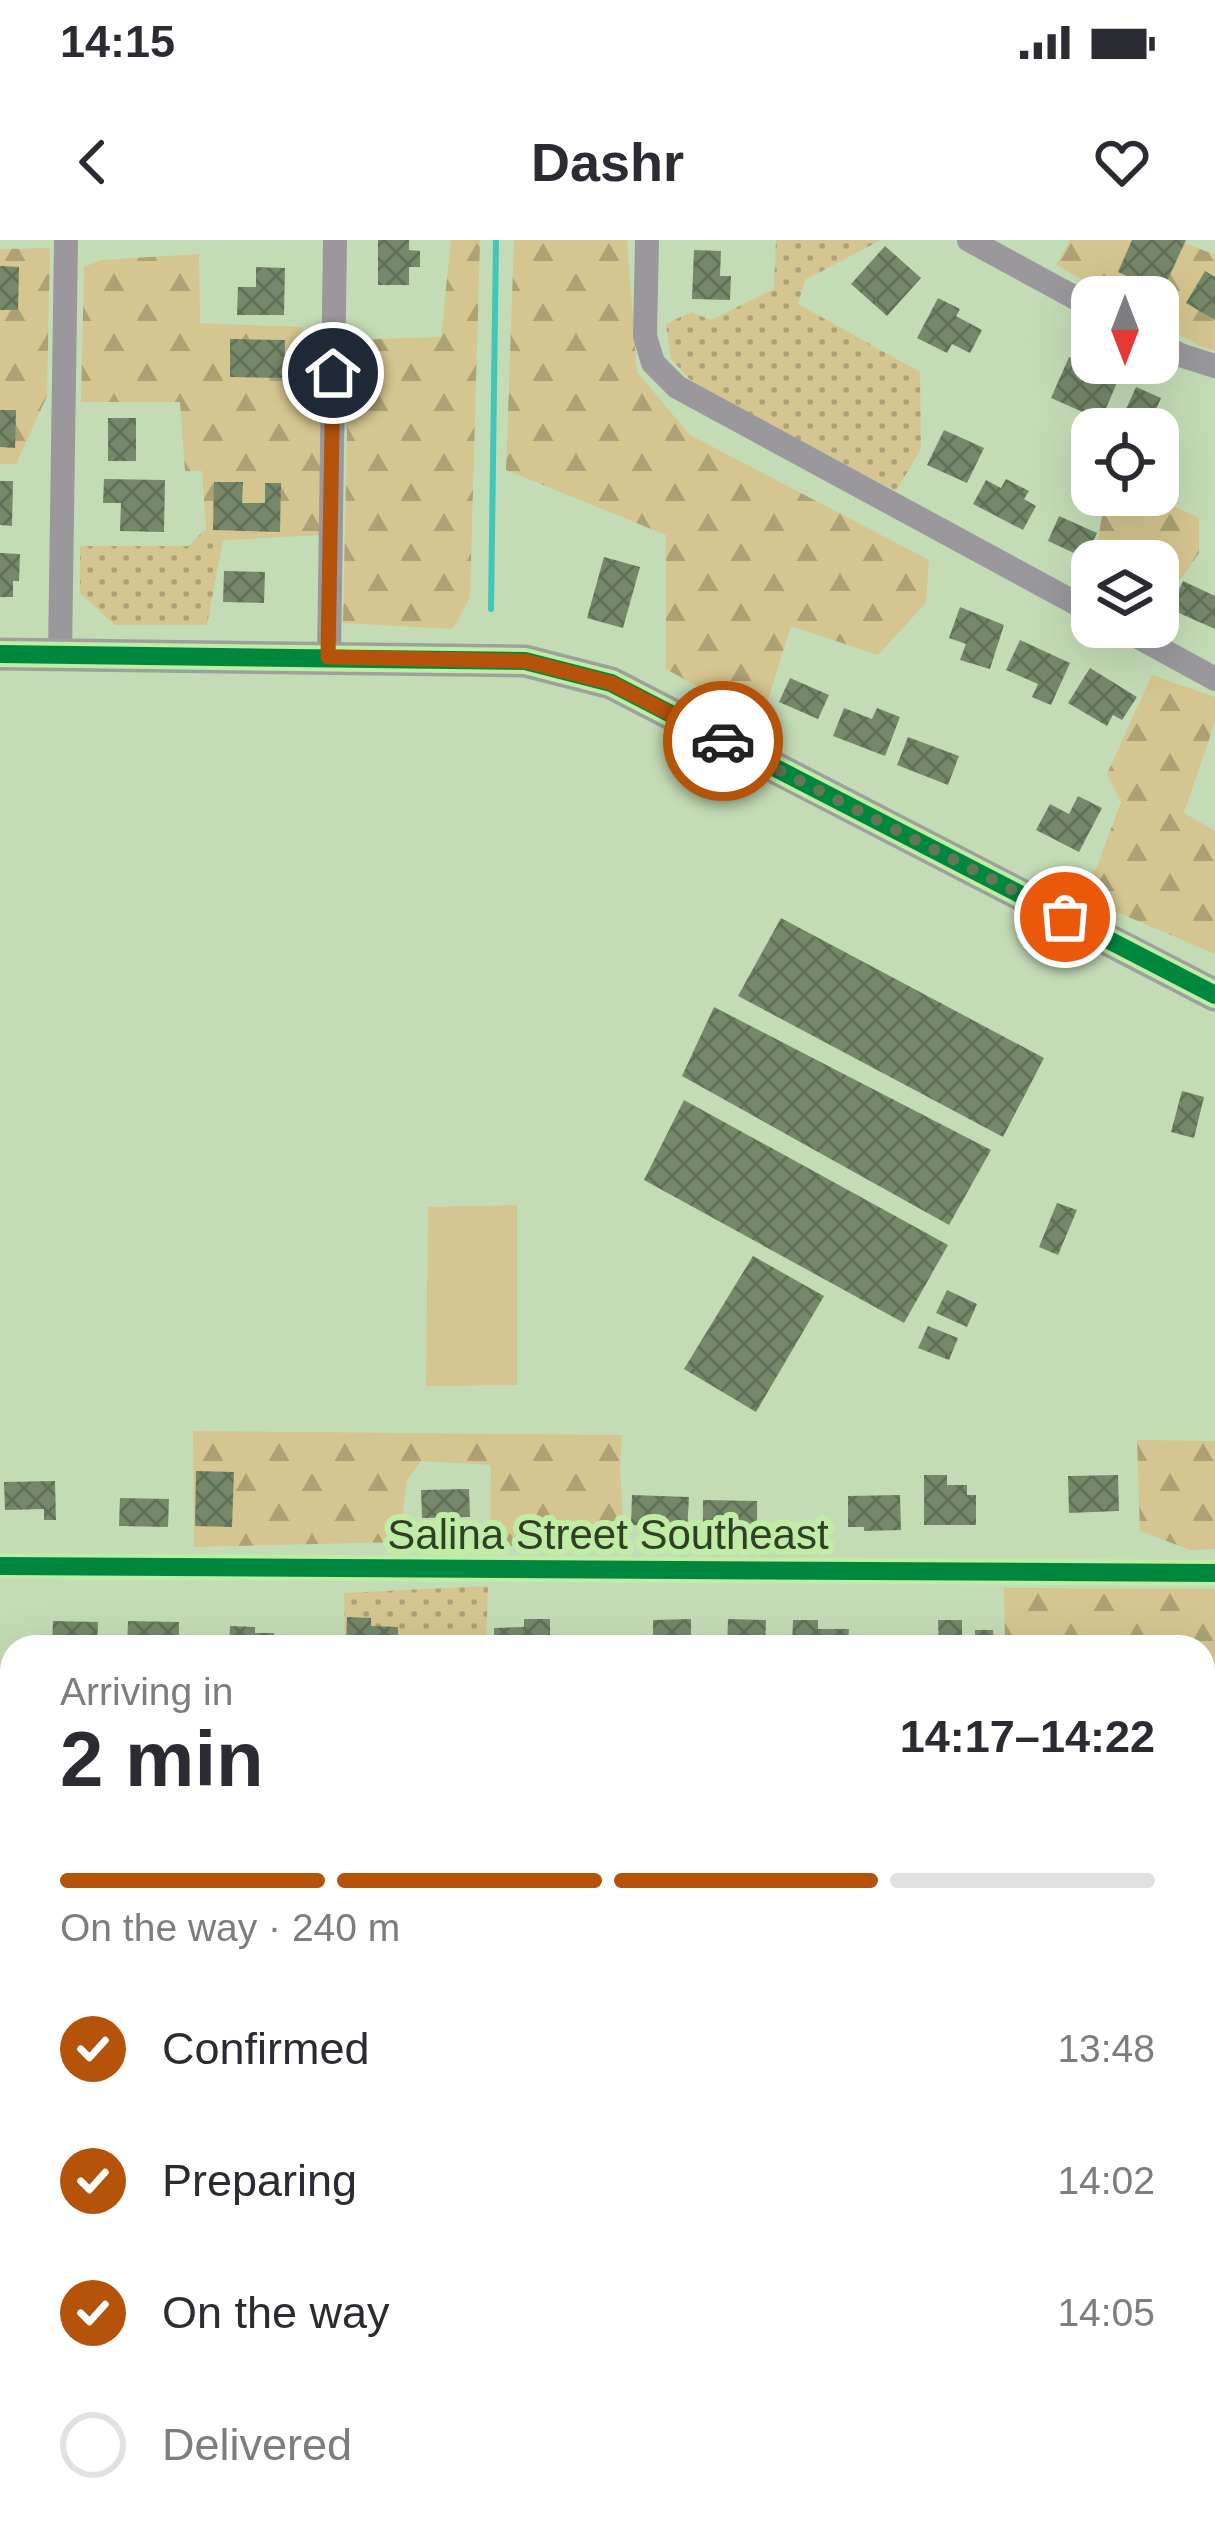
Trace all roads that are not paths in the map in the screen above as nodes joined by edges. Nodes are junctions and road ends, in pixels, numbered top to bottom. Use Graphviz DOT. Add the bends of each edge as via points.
graph roads {
  1 [pos="66,240"];
  2 [pos="335,240"];
  3 [pos="647,240"];
  4 [pos="969,240"];
  5 [pos="1071,296"];
  6 [pos="1179,354"];
  7 [pos="1215,366"];
  8 [pos="1071,601"];
  9 [pos="1158,648"];
  10 [pos="0,654"];
  11 [pos="60,656"];
  12 [pos="328,657"];
  13 [pos="1215,679"];
  14 [pos="1215,994"];
  15 [pos="0,1566"];
  16 [pos="1215,1574"];
  1 -- 11 [label="street"];
  2 -- 12 [label="street"];
  3 -- 8 [label="street" via="645,336 653,364 677,387"];
  4 -- 5 [label="street"];
  6 -- 7 [label="street"];
  9 -- 13 [label="street"];
  10 -- 11 [label="street"];
  11 -- 12 [label="street"];
  12 -- 14 [label="street" via="525,661 611,683"];
  15 -- 16 [label="street, Salina Street Southeast"];
}
